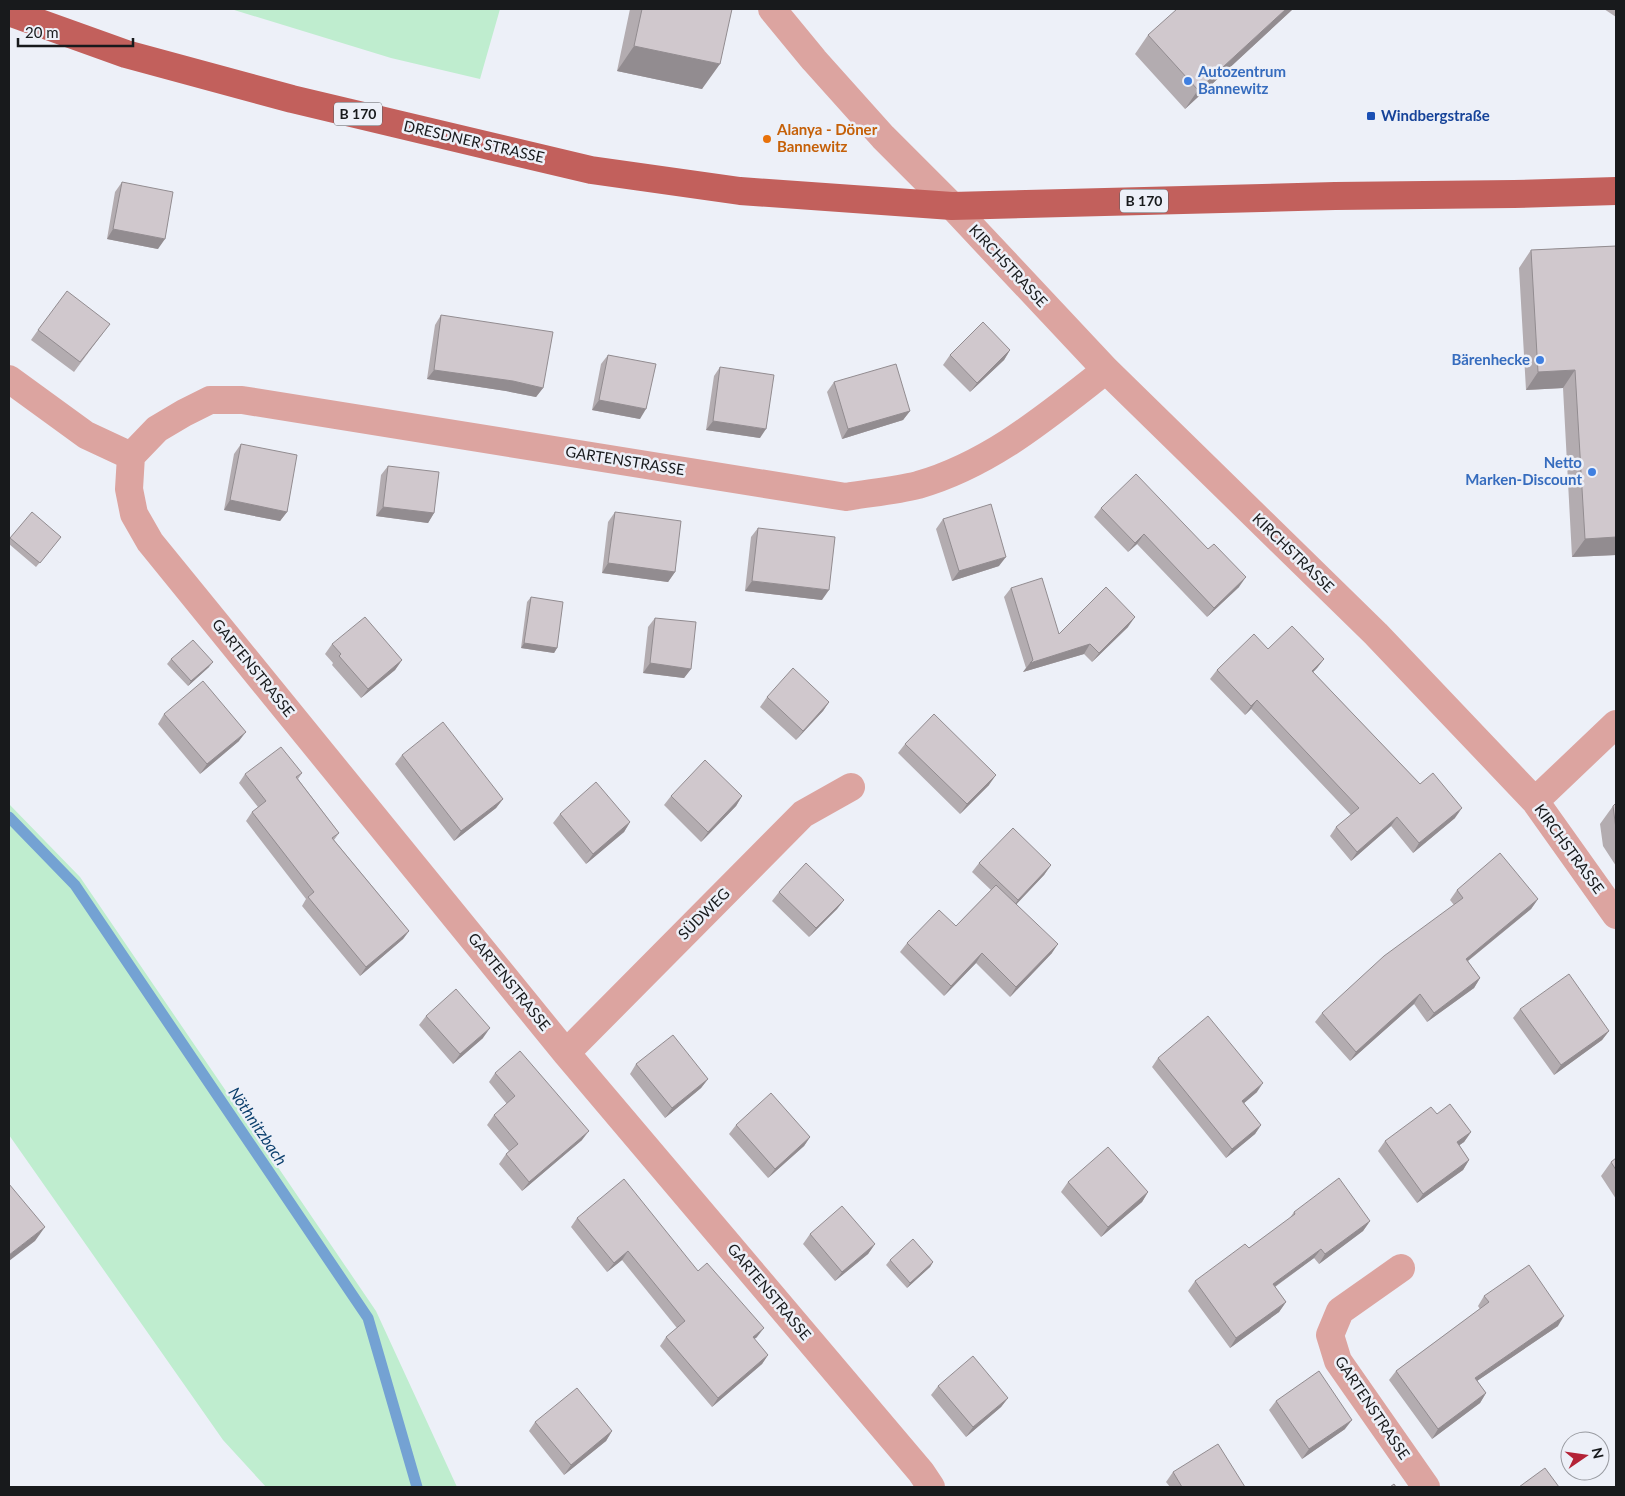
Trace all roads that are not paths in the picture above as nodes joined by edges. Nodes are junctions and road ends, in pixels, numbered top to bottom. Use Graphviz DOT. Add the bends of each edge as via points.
graph roads {
  1 [pos="772,9"];
  2 [pos="9,12"];
  3 [pos="1616,191"];
  4 [pos="952,206"];
  5 [pos="1106,370"];
  6 [pos="9,379"];
  7 [pos="131,456"];
  8 [pos="1616,724"];
  9 [pos="851,787"];
  10 [pos="1535,801"];
  11 [pos="1616,915"];
  12 [pos="566,1053"];
  13 [pos="1402,1268"];
  14 [pos="931,1487"];
  15 [pos="1426,1487"];
  1 -- 4 [label="street" via="883,137"];
  2 -- 4 [label="main road, DRESDNER STRASSE / B 170" via="126,54 292,98 592,170 740,191"];
  3 -- 4 [label="main road, B 170"];
  4 -- 5 [label="street, KIRCHSTRASSE"];
  5 -- 7 [label="street, GARTENSTRASSE" via="1031,429 971,465 917,485 846,497 242,400 210,400 184,413 157,430"];
  5 -- 10 [label="street, KIRCHSTRASSE" via="1376,634"];
  6 -- 7 [label="street" via="86,435"];
  7 -- 12 [label="street, GARTENSTRASSE" via="129,489 134,514 150,542"];
  8 -- 10 [label="street"];
  9 -- 12 [label="street, SÜDWEG" via="803,814"];
  10 -- 11 [label="street, KIRCHSTRASSE"];
  12 -- 14 [label="street, GARTENSTRASSE"];
  13 -- 15 [label="street, GARTENSTRASSE" via="1340,1311 1330,1335 1338,1361"];
}
